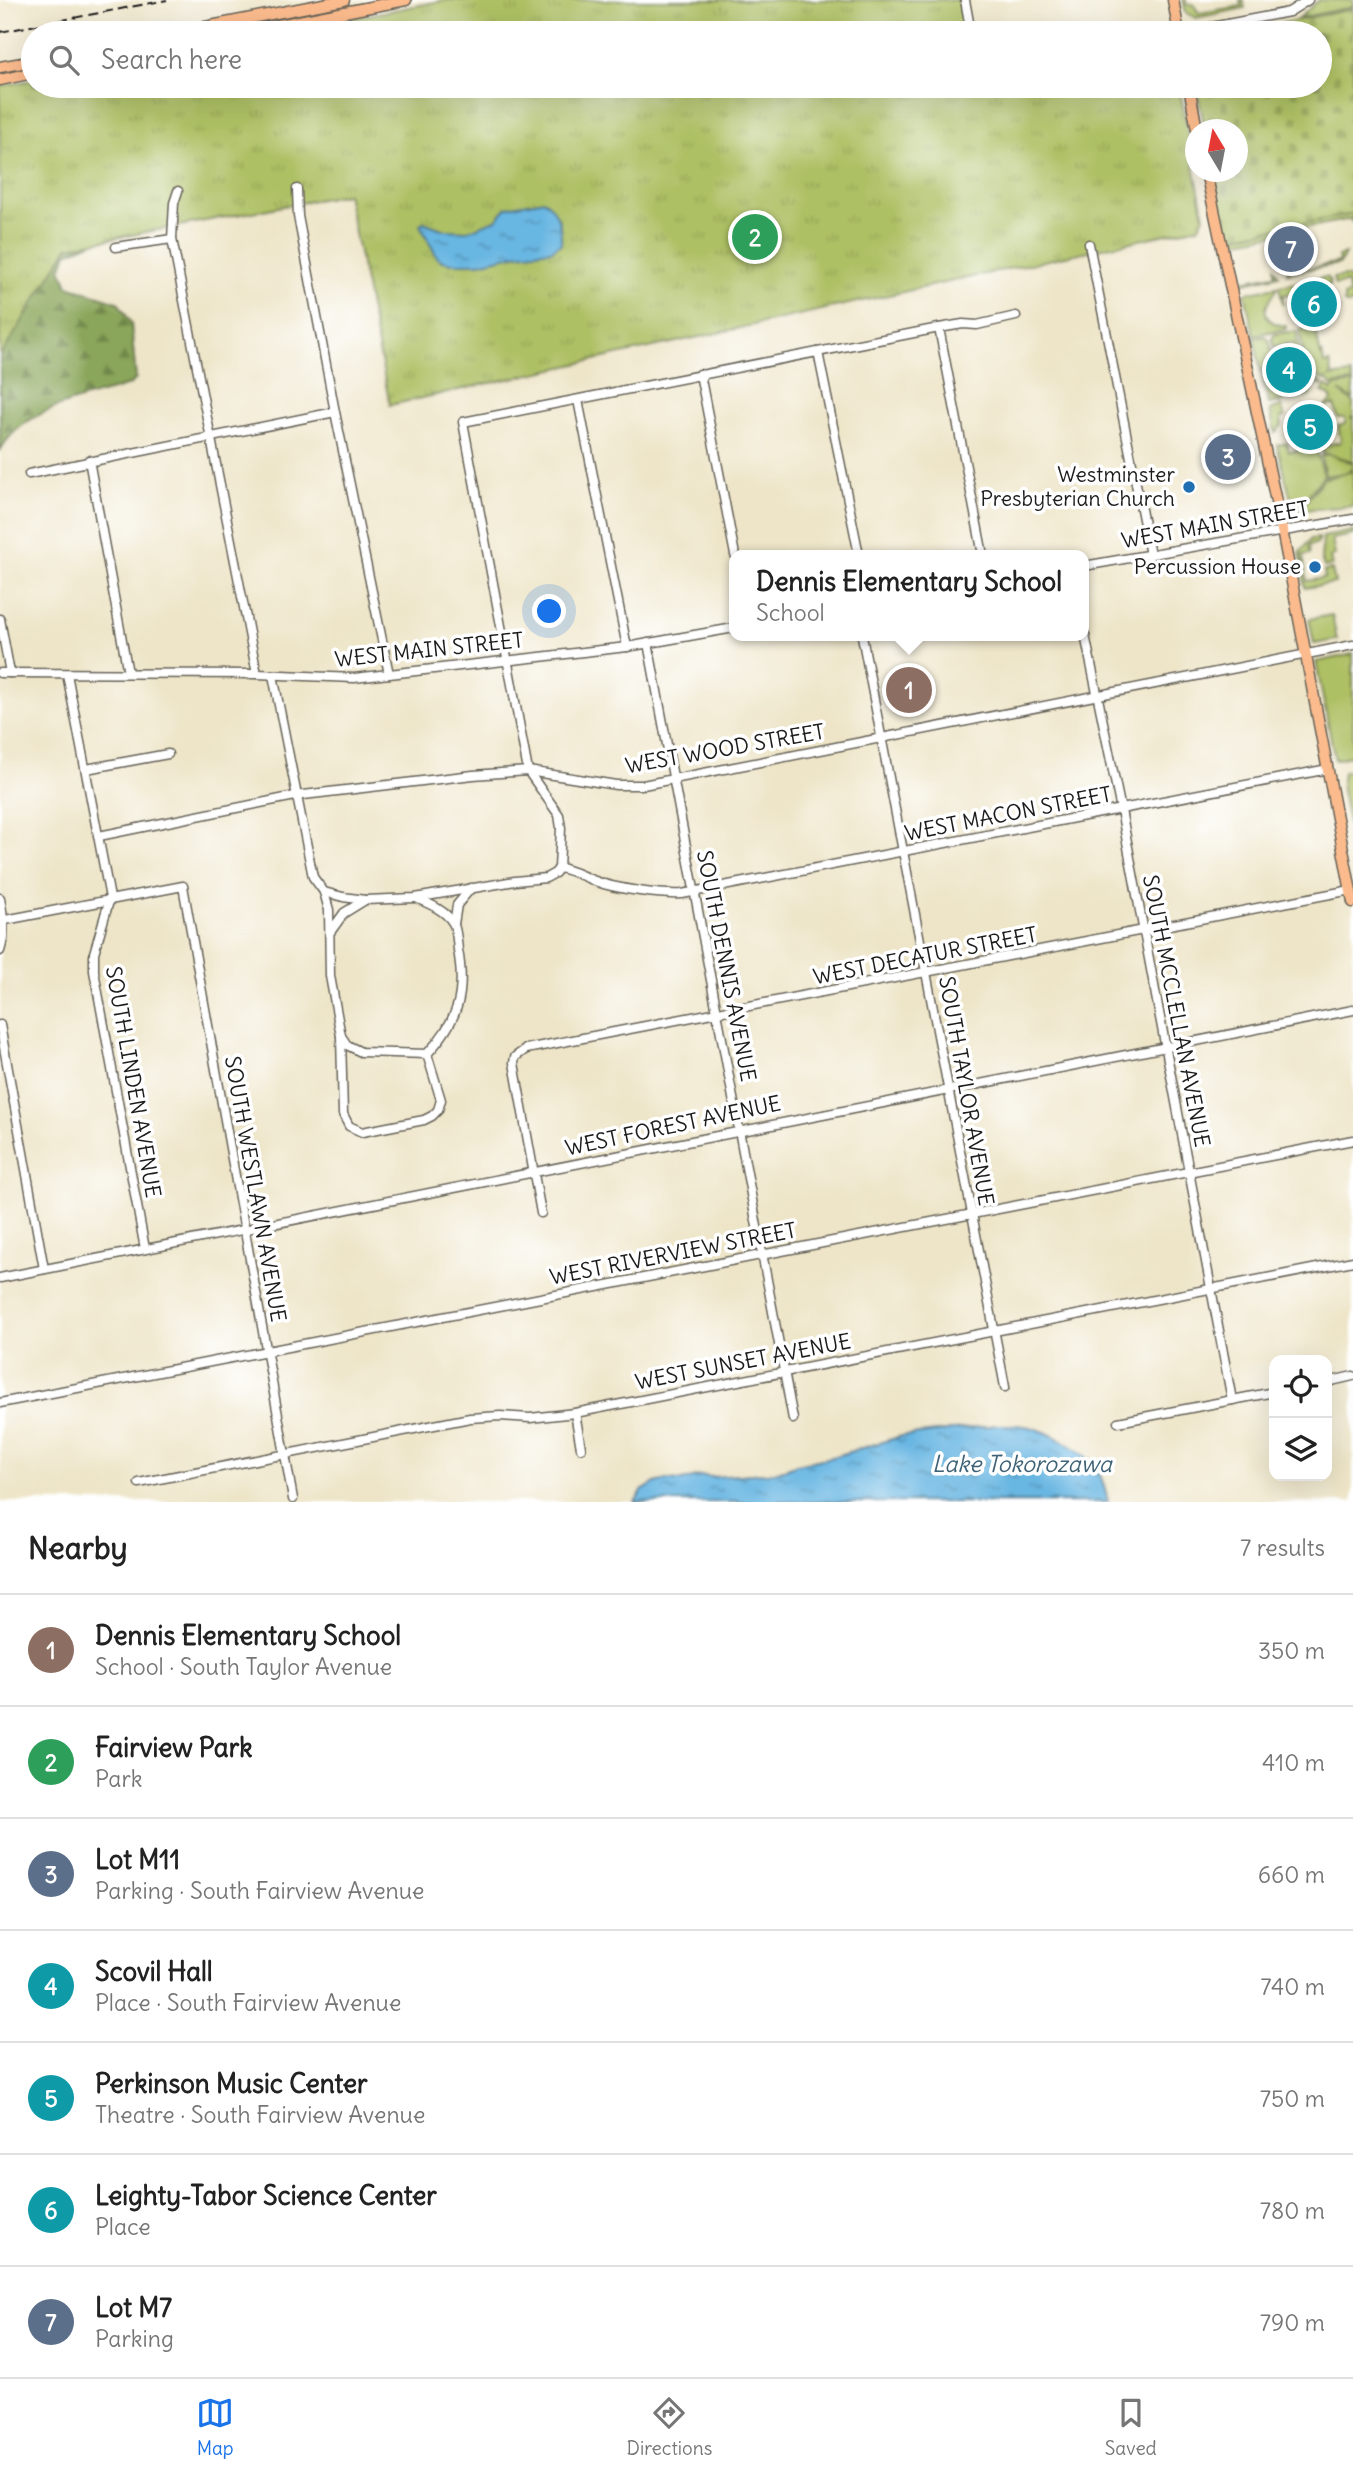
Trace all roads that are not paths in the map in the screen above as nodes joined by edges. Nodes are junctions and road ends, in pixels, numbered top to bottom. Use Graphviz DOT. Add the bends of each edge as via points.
graph roads {
  1 [pos="344,0"];
  2 [pos="405,0"];
  3 [pos="965,0"];
  4 [pos="1173,0"];
  5 [pos="1308,0"];
  6 [pos="236,21"];
  7 [pos="298,21"];
  8 [pos="969,21"];
  9 [pos="1177,21"];
  10 [pos="1242,21"];
  11 [pos="21,63"];
  12 [pos="0,67"];
  13 [pos="21,76"];
  14 [pos="0,80"];
  15 [pos="1191,98"];
  16 [pos="1195,119"];
  17 [pos="1208,182"];
  18 [pos="297,188"];
  19 [pos="178,191"];
  20 [pos="172,239"];
  21 [pos="1089,244"];
  22 [pos="116,247"];
  23 [pos="1016,316"];
  24 [pos="939,328"];
  25 [pos="818,352"];
  26 [pos="700,374"];
  27 [pos="579,400"];
  28 [pos="335,412"];
  29 [pos="210,436"];
  30 [pos="89,460"];
  31 [pos="29,474"];
  32 [pos="1353,519"];
  33 [pos="1282,530"];
  34 [pos="734,550"];
  35 [pos="858,550"];
  36 [pos="982,550"];
  37 [pos="1150,555"];
  38 [pos="1089,565"];
  39 [pos="0,619"];
  40 [pos="729,629"];
  41 [pos="863,641"];
  42 [pos="1086,641"];
  43 [pos="648,643"];
  44 [pos="1353,645"];
  45 [pos="627,647"];
  46 [pos="1306,655"];
  47 [pos="507,660"];
  48 [pos="0,673"];
  49 [pos="10,673"];
  50 [pos="128,673"];
  51 [pos="67,674"];
  52 [pos="257,674"];
  53 [pos="389,674"];
  54 [pos="273,675"];
  55 [pos="1097,695"];
  56 [pos="881,739"];
  57 [pos="168,754"];
  58 [pos="86,769"];
  59 [pos="1328,769"];
  60 [pos="528,771"];
  61 [pos="674,779"];
  62 [pos="295,796"];
  63 [pos="1121,810"];
  64 [pos="99,836"];
  65 [pos="903,851"];
  66 [pos="559,868"];
  67 [pos="471,888"];
  68 [pos="1351,890"];
  69 [pos="324,892"];
  70 [pos="694,892"];
  71 [pos="0,898"];
  72 [pos="110,898"];
  73 [pos="415,898"];
  74 [pos="365,900"];
  75 [pos="1353,902"];
  76 [pos="2,920"];
  77 [pos="454,924"];
  78 [pos="331,931"];
  79 [pos="1143,931"];
  80 [pos="0,951"];
  81 [pos="927,974"];
  82 [pos="1353,1010"];
  83 [pos="717,1014"];
  84 [pos="0,1025"];
  85 [pos="341,1036"];
  86 [pos="1165,1046"];
  87 [pos="427,1054"];
  88 [pos="947,1090"];
  89 [pos="740,1130"];
  90 [pos="1353,1140"];
  91 [pos="1189,1172"];
  92 [pos="534,1173"];
  93 [pos="541,1213"];
  94 [pos="971,1213"];
  95 [pos="245,1229"];
  96 [pos="145,1249"];
  97 [pos="763,1254"];
  98 [pos="1353,1261"];
  99 [pos="44,1269"];
  100 [pos="0,1278"];
  101 [pos="1211,1288"];
  102 [pos="994,1330"];
  103 [pos="267,1352"];
  104 [pos="785,1372"];
  105 [pos="1353,1376"];
  106 [pos="1332,1381"];
  107 [pos="1005,1387"];
  108 [pos="1269,1393"];
  109 [pos="1232,1400"];
  110 [pos="0,1404"];
  111 [pos="575,1413"];
  112 [pos="793,1419"];
  113 [pos="1118,1422"];
  114 [pos="581,1448"];
  115 [pos="285,1454"];
  116 [pos="139,1483"];
  117 [pos="293,1499"];
  1 -- 6 [label="main road"];
  2 -- 7 [label="main road"];
  3 -- 8 [label="street"];
  4 -- 9 [label="main road"];
  5 -- 10 [label="street" via="1289,12"];
  11 -- 12 [label="main road"];
  13 -- 14 [label="main road"];
  15 -- 16 [label="main road"];
  17 -- 33 [label="main road"];
  18 -- 28 [label="street" via="298,216"];
  19 -- 20 [label="street"];
  20 -- 22 [label="street"];
  20 -- 29 [label="street"];
  21 -- 37 [label="street"];
  23 -- 24 [label="street"];
  24 -- 25 [label="street"];
  24 -- 36 [label="street"];
  25 -- 26 [label="street"];
  25 -- 35 [label="street"];
  26 -- 27 [label="street"];
  26 -- 34 [label="street"];
  27 -- 45 [label="street"];
  27 -- 47 [label="street" via="463,422"];
  28 -- 29 [label="street"];
  28 -- 53 [label="street"];
  29 -- 30 [label="street"];
  29 -- 52 [label="street"];
  30 -- 31 [label="street"];
  30 -- 50 [label="street"];
  32 -- 33 [label="street, WEST MAIN STREET"];
  33 -- 37 [label="street, WEST MAIN STREET"];
  33 -- 46 [label="main road"];
  37 -- 38 [label="street, WEST MAIN STREET"];
  39 -- 49 [label="street"];
  40 -- 43 [label="street, WEST MAIN STREET"];
  41 -- 56 [label="street, SOUTH TAYLOR AVENUE"];
  42 -- 55 [label="street, SOUTH MCCLELLAN AVENUE"];
  43 -- 45 [label="street, WEST MAIN STREET"];
  43 -- 61 [label="street, SOUTH DENNIS AVENUE"];
  44 -- 46 [label="street, WEST WOOD STREET"];
  45 -- 47 [label="street, WEST MAIN STREET"];
  46 -- 55 [label="street, WEST WOOD STREET"];
  46 -- 59 [label="main road"];
  47 -- 53 [label="street, WEST MAIN STREET"];
  47 -- 60 [label="street"];
  48 -- 49 [label="street, WEST MAIN STREET"];
  49 -- 51 [label="street, WEST MAIN STREET"];
  50 -- 51 [label="street, WEST MAIN STREET"];
  50 -- 52 [label="street, WEST MAIN STREET"];
  51 -- 58 [label="street, SOUTH LINDEN AVENUE"];
  52 -- 54 [label="street, WEST MAIN STREET"];
  53 -- 54 [label="street, WEST MAIN STREET" via="344,678"];
  54 -- 62 [label="street"];
  55 -- 56 [label="street, WEST WOOD STREET"];
  55 -- 63 [label="street, SOUTH MCCLELLAN AVENUE"];
  56 -- 61 [label="street, WEST WOOD STREET"];
  56 -- 65 [label="street, SOUTH TAYLOR AVENUE"];
  57 -- 58 [label="street"];
  58 -- 64 [label="street, SOUTH LINDEN AVENUE"];
  59 -- 63 [label="street, WEST MACON STREET"];
  59 -- 68 [label="main road"];
  60 -- 61 [label="street, WEST WOOD STREET" via="630,786"];
  60 -- 62 [label="street, WEST WOOD STREET"];
  60 -- 66 [label="street" via="559,815"];
  61 -- 70 [label="street, SOUTH DENNIS AVENUE"];
  62 -- 64 [label="street, WEST WOOD STREET"];
  62 -- 69 [label="street" via="313,877"];
  63 -- 65 [label="street, WEST MACON STREET"];
  63 -- 79 [label="street, SOUTH MCCLELLAN AVENUE"];
  64 -- 72 [label="street, SOUTH LINDEN AVENUE"];
  65 -- 70 [label="street, WEST MACON STREET"];
  65 -- 81 [label="street, SOUTH TAYLOR AVENUE"];
  66 -- 67 [label="street" via="546,878"];
  66 -- 70 [label="street, WEST MACON STREET" via="597,882 668,895"];
  67 -- 73 [label="street"];
  67 -- 77 [label="street" via="457,905"];
  68 -- 75 [label="main road"];
  68 -- 79 [label="street, WEST DECATUR STREET"];
  69 -- 74 [label="street"];
  69 -- 78 [label="street"];
  70 -- 83 [label="street, SOUTH DENNIS AVENUE"];
  71 -- 76 [label="street"];
  72 -- 76 [label="street"];
  72 -- 95 [label="street, SOUTH WESTLAWN AVENUE" via="183,886"];
  72 -- 96 [label="street, SOUTH LINDEN AVENUE" via="94,954 94,971"];
  73 -- 74 [label="street"];
  73 -- 77 [label="street"];
  74 -- 78 [label="street" via="344,913"];
  76 -- 80 [label="street"];
  77 -- 87 [label="street" via="460,959 457,1011"];
  78 -- 85 [label="street" via="330,976"];
  79 -- 81 [label="street, WEST DECATUR STREET"];
  79 -- 86 [label="street, SOUTH MCCLELLAN AVENUE"];
  81 -- 83 [label="street, WEST DECATUR STREET"];
  81 -- 88 [label="street, SOUTH TAYLOR AVENUE"];
  82 -- 86 [label="street, WEST FOREST AVENUE"];
  83 -- 89 [label="street, SOUTH DENNIS AVENUE"];
  83 -- 92 [label="street, WEST DECATUR STREET" via="526,1049 515,1057"];
  84 -- 99 [label="street"];
  85 -- 87 [label="street" via="361,1052"];
  85 -- 87 [label="street" via="343,1114 349,1126 362,1132 424,1120 438,1110 439,1089"];
  86 -- 88 [label="street, WEST FOREST AVENUE"];
  86 -- 91 [label="street, SOUTH MCCLELLAN AVENUE"];
  88 -- 89 [label="street, WEST FOREST AVENUE"];
  88 -- 94 [label="street, SOUTH TAYLOR AVENUE"];
  89 -- 92 [label="street, WEST FOREST AVENUE"];
  89 -- 97 [label="street, SOUTH DENNIS AVENUE"];
  90 -- 91 [label="street, WEST RIVERVIEW STREET"];
  91 -- 94 [label="street, WEST RIVERVIEW STREET"];
  91 -- 101 [label="street, SOUTH MCCLELLAN AVENUE"];
  92 -- 93 [label="street"];
  92 -- 95 [label="street, WEST FOREST AVENUE"];
  94 -- 97 [label="street, WEST RIVERVIEW STREET"];
  94 -- 102 [label="street, SOUTH TAYLOR AVENUE"];
  95 -- 96 [label="street, WEST FOREST AVENUE"];
  95 -- 103 [label="street, SOUTH WESTLAWN AVENUE"];
  96 -- 99 [label="street, WEST FOREST AVENUE"];
  97 -- 103 [label="street, WEST RIVERVIEW STREET"];
  97 -- 104 [label="street, SOUTH DENNIS AVENUE"];
  98 -- 101 [label="street, WEST SUNSET AVENUE"];
  99 -- 100 [label="street, WEST FOREST AVENUE"];
  101 -- 102 [label="street, WEST SUNSET AVENUE"];
  101 -- 109 [label="street, SOUTH MCCLELLAN AVENUE"];
  102 -- 104 [label="street, WEST SUNSET AVENUE"];
  102 -- 107 [label="street, SOUTH TAYLOR AVENUE"];
  103 -- 110 [label="street, WEST RIVERVIEW STREET"];
  103 -- 115 [label="street, SOUTH WESTLAWN AVENUE"];
  104 -- 111 [label="street, WEST SUNSET AVENUE"];
  104 -- 112 [label="street, SOUTH DENNIS AVENUE"];
  105 -- 106 [label="street"];
  108 -- 109 [label="street"];
  109 -- 113 [label="street"];
  111 -- 114 [label="street"];
  111 -- 115 [label="street, WEST SUNSET AVENUE" via="470,1418"];
  115 -- 116 [label="street, WEST SUNSET AVENUE"];
  115 -- 117 [label="street, SOUTH WESTLAWN AVENUE"];
}
